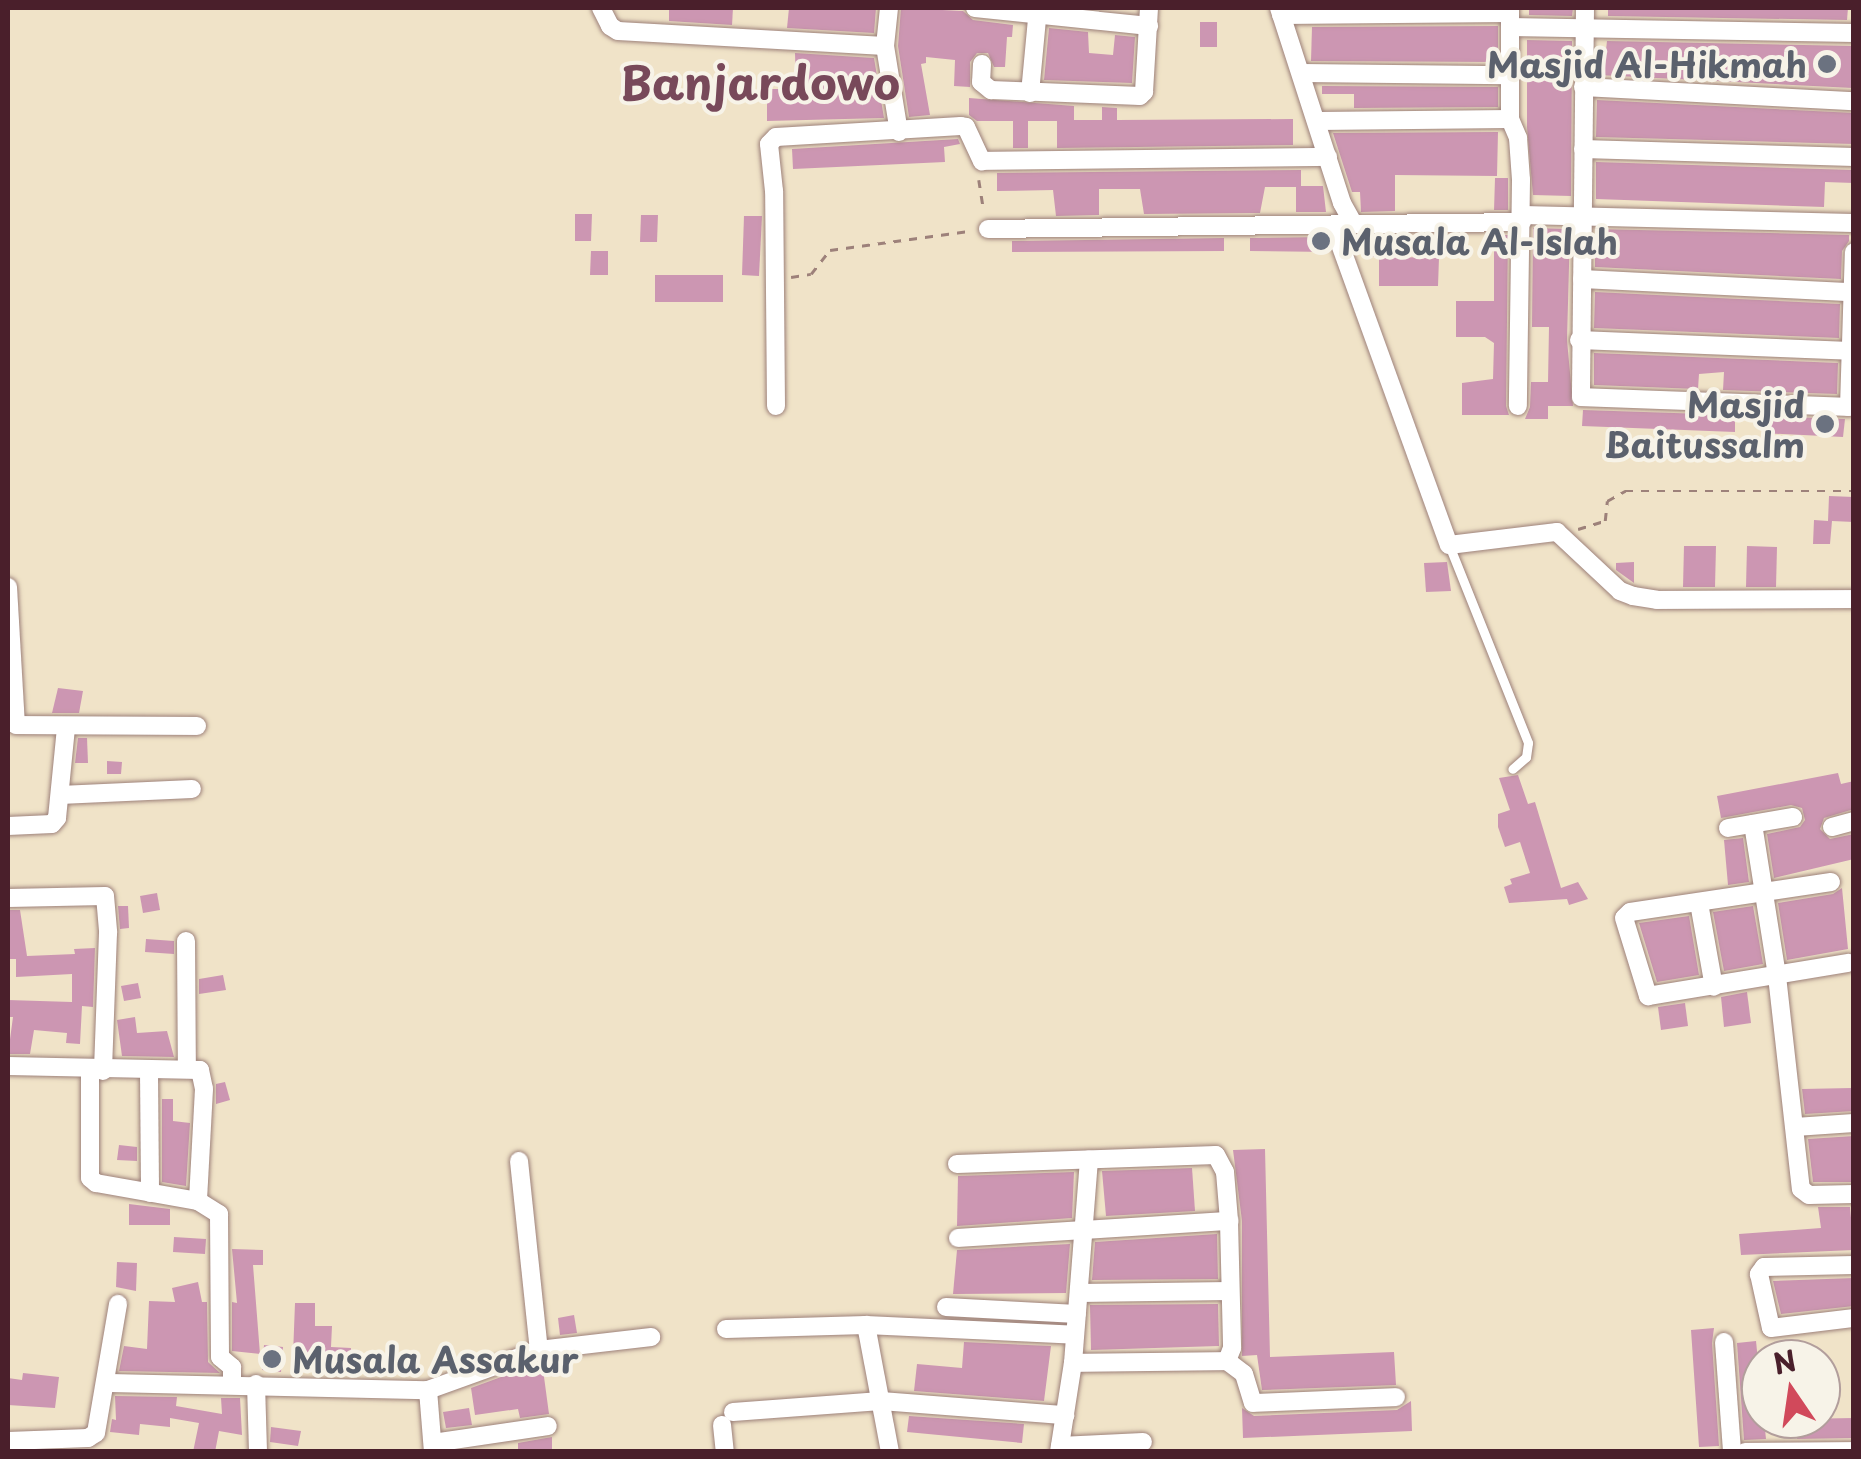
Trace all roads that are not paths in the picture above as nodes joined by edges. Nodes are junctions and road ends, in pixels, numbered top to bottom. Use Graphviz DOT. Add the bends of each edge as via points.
graph roads {
  1 [pos="601,8"];
  2 [pos="889,8"];
  3 [pos="975,8"];
  4 [pos="1038,9"];
  5 [pos="1280,11"];
  6 [pos="1510,16"];
  7 [pos="1149,17"];
  8 [pos="1585,17"];
  9 [pos="1854,34"];
  10 [pos="885,46"];
  11 [pos="982,64"];
  12 [pos="1302,73"];
  13 [pos="1509,75"];
  14 [pos="1583,87"];
  15 [pos="1030,93"];
  16 [pos="1854,100"];
  17 [pos="1510,119"];
  18 [pos="1318,121"];
  19 [pos="900,132"];
  20 [pos="1583,149"];
  21 [pos="1854,157"];
  22 [pos="1322,158"];
  23 [pos="1582,218"];
  24 [pos="1522,219"];
  25 [pos="1342,223"];
  26 [pos="1854,223"];
  27 [pos="988,229"];
  28 [pos="1854,252"];
  29 [pos="1582,279"];
  30 [pos="1852,292"];
  31 [pos="1579,340"];
  32 [pos="1850,351"];
  33 [pos="776,406"];
  34 [pos="1518,406"];
  35 [pos="1448,545"];
  36 [pos="8,587"];
  37 [pos="1854,599"];
  38 [pos="198,726"];
  39 [pos="66,728"];
  40 [pos="1512,768"];
  41 [pos="192,789"];
  42 [pos="60,794"];
  43 [pos="1793,817"];
  44 [pos="1854,822"];
  45 [pos="1753,824"];
  46 [pos="8,826"];
  47 [pos="1832,827"];
  48 [pos="1728,828"];
  49 [pos="1831,882"];
  50 [pos="1764,892"];
  51 [pos="8,898"];
  52 [pos="1699,903"];
  53 [pos="186,941"];
  54 [pos="1848,963"];
  55 [pos="1777,976"];
  56 [pos="1714,987"];
  57 [pos="8,1066"];
  58 [pos="187,1069"];
  59 [pos="96,1071"];
  60 [pos="149,1072"];
  61 [pos="1854,1122"];
  62 [pos="1795,1126"];
  63 [pos="1089,1160"];
  64 [pos="518,1161"];
  65 [pos="957,1164"];
  66 [pos="150,1193"];
  67 [pos="1854,1194"];
  68 [pos="198,1202"];
  69 [pos="1228,1221"];
  70 [pos="1084,1234"];
  71 [pos="958,1238"];
  72 [pos="1854,1264"];
  73 [pos="1230,1291"];
  74 [pos="1079,1293"];
  75 [pos="118,1304"];
  76 [pos="946,1307"];
  77 [pos="1077,1314"];
  78 [pos="1854,1318"];
  79 [pos="866,1325"];
  80 [pos="726,1330"];
  81 [pos="1076,1335"];
  82 [pos="651,1337"];
  83 [pos="1724,1342"];
  84 [pos="539,1350"];
  85 [pos="1227,1360"];
  86 [pos="1073,1362"];
  87 [pos="108,1383"];
  88 [pos="232,1383"];
  89 [pos="256,1384"];
  90 [pos="428,1390"];
  91 [pos="1396,1397"];
  92 [pos="881,1402"];
  93 [pos="1065,1415"];
  94 [pos="548,1426"];
  95 [pos="1143,1442"];
  96 [pos="19,1445"];
  97 [pos="433,1447"];
  98 [pos="1059,1449"];
  99 [pos="1765,1450"];
  100 [pos="1793,1451"];
  101 [pos="1854,1451"];
  102 [pos="258,1452"];
  103 [pos="725,1452"];
  104 [pos="890,1452"];
  105 [pos="1732,1452"];
  106 [pos="1745,1452"];
  1 -- 10 [label="street" via="618,31"];
  2 -- 10 [label="street"];
  3 -- 4 [label="street"];
  4 -- 7 [label="street"];
  4 -- 15 [label="street"];
  5 -- 6 [label="street"];
  5 -- 12 [label="street"];
  6 -- 8 [label="street"];
  6 -- 13 [label="street"];
  7 -- 15 [label="street" via="1142,96"];
  8 -- 9 [label="street"];
  8 -- 14 [label="street"];
  10 -- 19 [label="street"];
  11 -- 15 [label="street" via="984,87"];
  12 -- 13 [label="street"];
  12 -- 18 [label="street"];
  13 -- 17 [label="street"];
  14 -- 16 [label="street"];
  14 -- 20 [label="street"];
  17 -- 18 [label="street"];
  17 -- 24 [label="street" via="1518,138"];
  18 -- 22 [label="street"];
  19 -- 22 [label="street" via="966,128 982,160"];
  19 -- 33 [label="street" via="770,141"];
  20 -- 21 [label="street"];
  20 -- 23 [label="street"];
  22 -- 25 [label="street"];
  23 -- 24 [label="street"];
  23 -- 26 [label="street"];
  23 -- 29 [label="street"];
  24 -- 25 [label="street"];
  24 -- 34 [label="street"];
  25 -- 27 [label="street"];
  25 -- 35 [label="street"];
  28 -- 30 [label="street"];
  29 -- 30 [label="street"];
  29 -- 31 [label="street"];
  30 -- 32 [label="street"];
  31 -- 32 [label="street"];
  31 -- 32 [label="street" via="1581,398 1849,407"];
  35 -- 37 [label="street" via="1557,532 1620,591 1634,596"];
  35 -- 40 [label="lane" via="1528,743 1526,757"];
  36 -- 39 [label="street" via="14,721 20,728"];
  38 -- 39 [label="street"];
  39 -- 42 [label="street"];
  41 -- 42 [label="street"];
  42 -- 46 [label="street" via="54,823"];
  43 -- 45 [label="street"];
  44 -- 47 [label="street"];
  45 -- 48 [label="street"];
  45 -- 50 [label="street"];
  49 -- 50 [label="street"];
  50 -- 52 [label="street"];
  50 -- 55 [label="street"];
  51 -- 59 [label="street" via="106,896"];
  52 -- 56 [label="street"];
  52 -- 56 [label="street" via="1624,918 1645,994"];
  53 -- 58 [label="street"];
  54 -- 55 [label="street"];
  55 -- 56 [label="street"];
  55 -- 62 [label="street"];
  57 -- 59 [label="street"];
  58 -- 60 [label="street"];
  58 -- 68 [label="street" via="203,1076"];
  59 -- 60 [label="street"];
  59 -- 66 [label="street" via="87,1172 96,1183"];
  60 -- 66 [label="street"];
  61 -- 62 [label="street"];
  62 -- 67 [label="street" via="1804,1194"];
  63 -- 65 [label="street"];
  63 -- 69 [label="street" via="1216,1155 1225,1172"];
  63 -- 70 [label="street"];
  64 -- 84 [label="street"];
  66 -- 68 [label="street"];
  68 -- 88 [label="street" via="218,1210 222,1223 220,1358 232,1367"];
  69 -- 70 [label="street"];
  69 -- 73 [label="street"];
  70 -- 71 [label="street"];
  70 -- 74 [label="street"];
  72 -- 78 [label="street" via="1764,1267 1759,1274 1771,1328"];
  73 -- 74 [label="street"];
  73 -- 85 [label="street"];
  74 -- 77 [label="street"];
  75 -- 87 [label="street"];
  76 -- 77 [label="street"];
  77 -- 81 [label="street"];
  79 -- 80 [label="street"];
  79 -- 81 [label="street"];
  79 -- 92 [label="street"];
  81 -- 86 [label="street"];
  82 -- 84 [label="street"];
  83 -- 105 [label="street"];
  84 -- 90 [label="street"];
  85 -- 86 [label="street"];
  85 -- 91 [label="street" via="1244,1374 1253,1403"];
  86 -- 93 [label="street"];
  87 -- 88 [label="street"];
  87 -- 96 [label="street" via="94,1436"];
  88 -- 89 [label="street"];
  89 -- 90 [label="street"];
  89 -- 102 [label="street"];
  90 -- 97 [label="street"];
  92 -- 93 [label="street"];
  92 -- 103 [label="street" via="728,1419"];
  92 -- 104 [label="street"];
  93 -- 98 [label="street"];
  94 -- 97 [label="street"];
  95 -- 98 [label="street"];
  99 -- 100 [label="street"];
  99 -- 106 [label="street"];
  100 -- 101 [label="street"];
}
